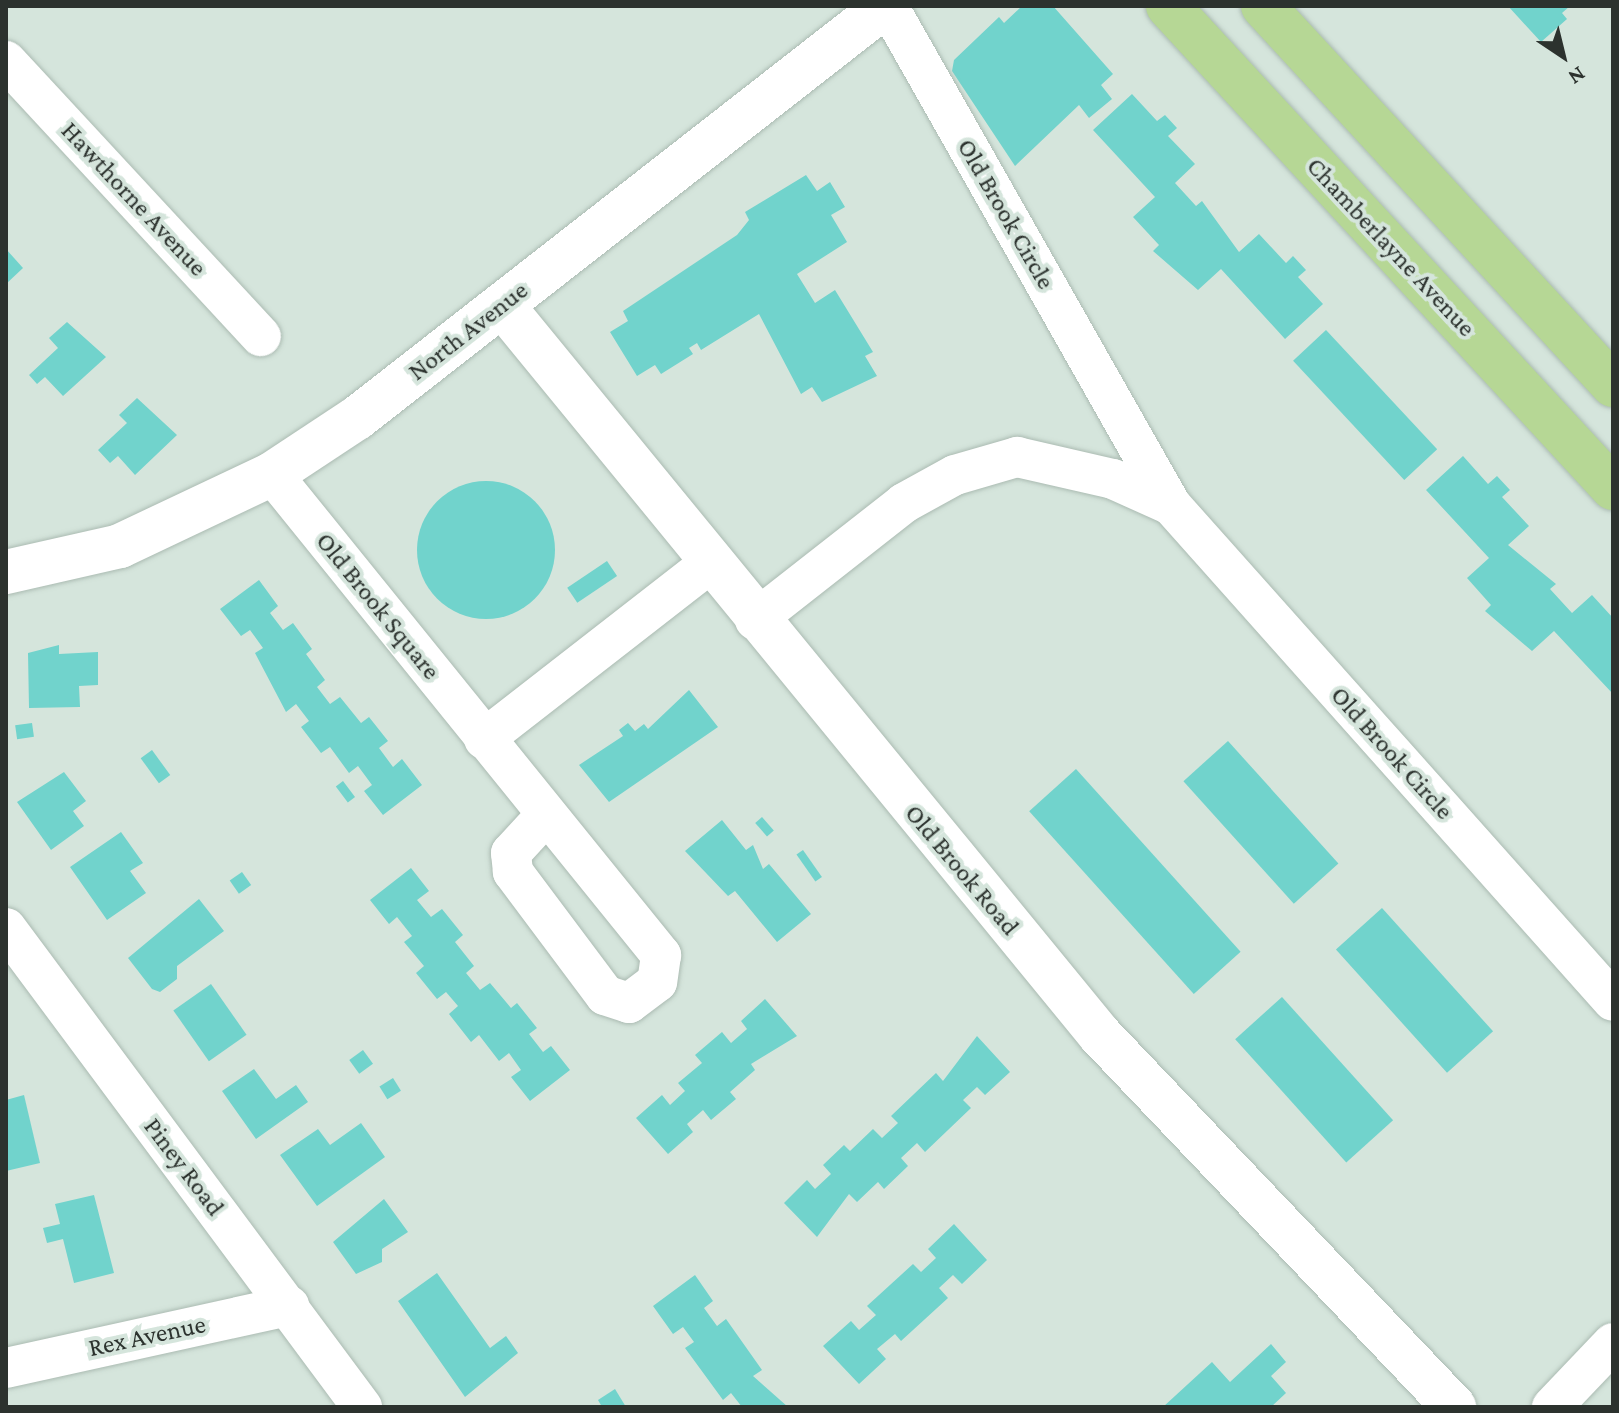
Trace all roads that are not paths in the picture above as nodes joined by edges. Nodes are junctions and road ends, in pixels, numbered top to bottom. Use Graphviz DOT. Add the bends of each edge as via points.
graph roads {
  1 [pos="886,6"];
  2 [pos="1168,6"];
  3 [pos="1263,6"];
  4 [pos="6,61"];
  5 [pos="502,305"];
  6 [pos="261,336"];
  7 [pos="1613,385"];
  8 [pos="272,474"];
  9 [pos="1613,488"];
  10 [pos="1171,505"];
  11 [pos="709,564"];
  12 [pos="6,572"];
  13 [pos="755,620"];
  14 [pos="484,739"];
  15 [pos="546,815"];
  16 [pos="6,928"];
  17 [pos="1613,1001"];
  18 [pos="289,1306"];
  19 [pos="1613,1343"];
  20 [pos="6,1368"];
  21 [pos="362,1407"];
  22 [pos="1454,1407"];
  23 [pos="1552,1407"];
  1 -- 5 [label="street, North Avenue"];
  1 -- 10 [label="street, Old Brook Circle"];
  2 -- 9 [label="main road, Chamberlayne Avenue"];
  3 -- 7 [label="main road"];
  4 -- 6 [label="street, Hawthorne Avenue"];
  5 -- 8 [label="street, North Avenue" via="357,418"];
  5 -- 11 [label="street, Old Brook Road"];
  8 -- 12 [label="street, North Avenue" via="120,546"];
  8 -- 14 [label="street, Old Brook Square"];
  10 -- 13 [label="street, Old Brook Circle" via="1113,479 1017,457 955,475 904,503"];
  10 -- 17 [label="street, Old Brook Circle"];
  11 -- 13 [label="street, Old Brook Road"];
  11 -- 14 [label="street"];
  13 -- 22 [label="street, Old Brook Road" via="1100,1035"];
  14 -- 15 [label="street, Old Brook Square"];
  16 -- 18 [label="street, Piney Road"];
  18 -- 20 [label="street, Rex Avenue"];
  18 -- 21 [label="street, Piney Road"];
  19 -- 23 [label="street"];
}
